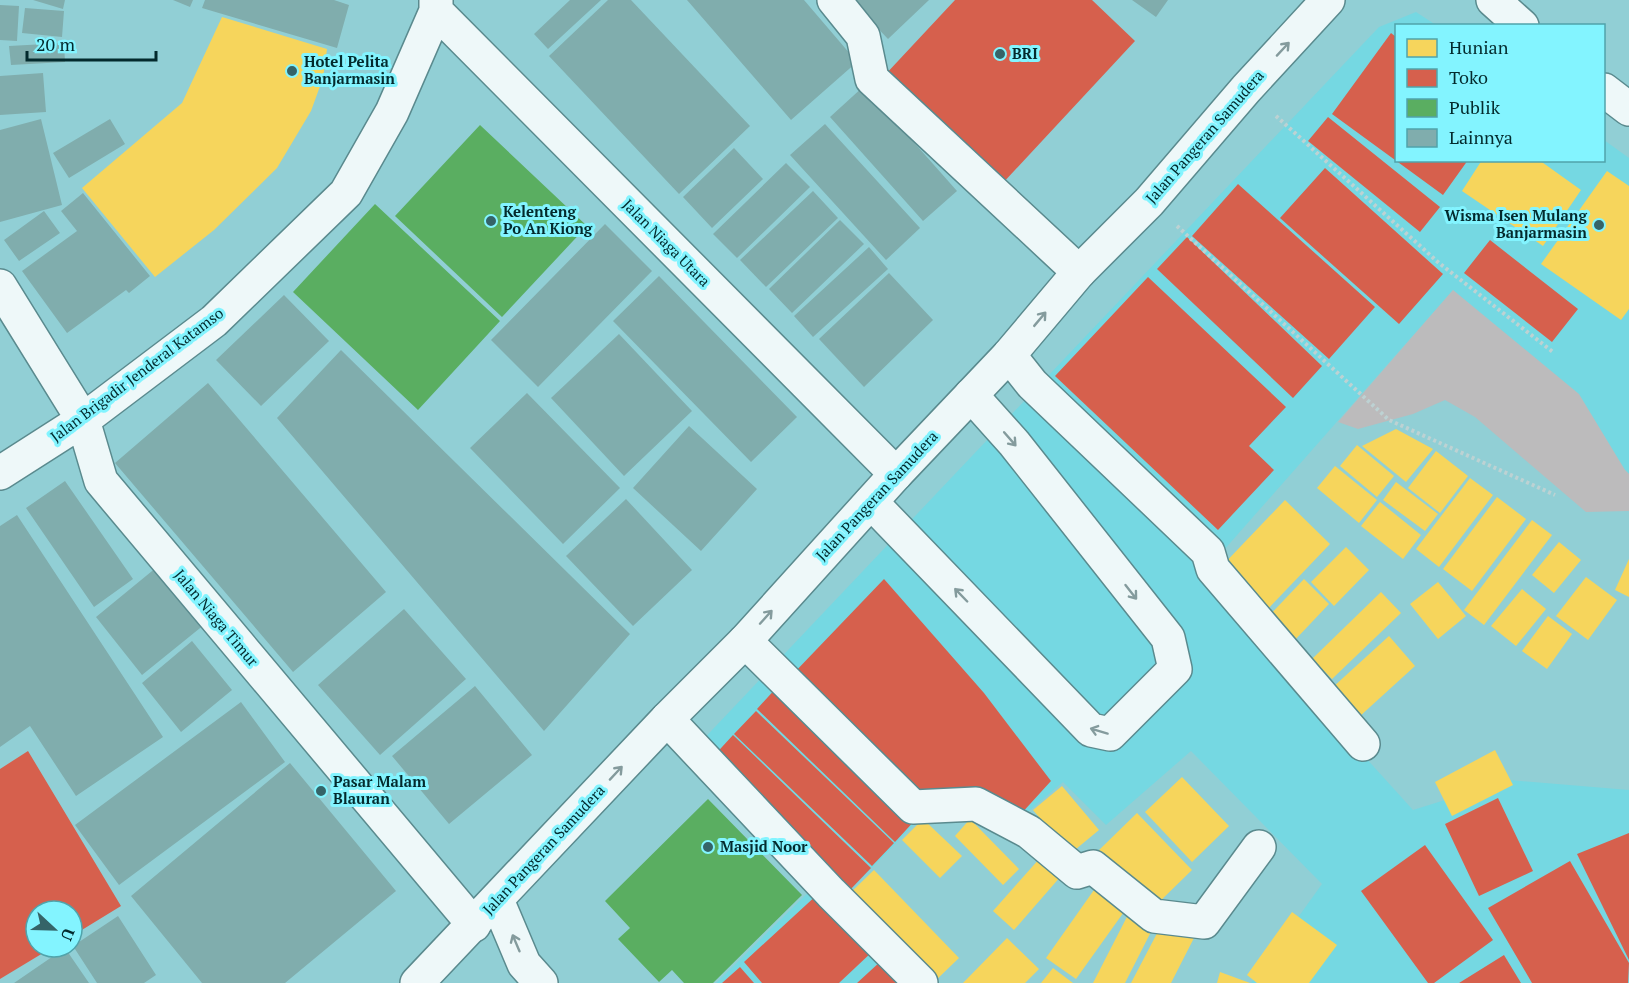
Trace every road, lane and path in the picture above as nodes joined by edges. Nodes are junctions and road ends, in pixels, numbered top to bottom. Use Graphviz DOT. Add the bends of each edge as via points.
graph roads {
  1 [pos="834,0"];
  2 [pos="1328,0"];
  3 [pos="1493,0"];
  4 [pos="436,5"];
  5 [pos="1520,24"];
  6 [pos="1246,89"];
  7 [pos="1605,91"];
  8 [pos="1629,109"];
  9 [pos="1149,202"];
  10 [pos="1079,272"];
  11 [pos="0,286"];
  12 [pos="1553,352"];
  13 [pos="1009,355"];
  14 [pos="971,395"];
  15 [pos="83,420"];
  16 [pos="0,473"];
  17 [pos="896,474"];
  18 [pos="1555,495"];
  19 [pos="871,502"];
  20 [pos="745,641"];
  21 [pos="667,719"];
  22 [pos="1363,744"];
  23 [pos="1259,847"];
  24 [pos="497,900"];
  25 [pos="474,925"];
  26 [pos="417,983"];
  27 [pos="541,983"];
  28 [pos="921,983"];
  1 -- 10 [label="main road" via="863,36 872,78"];
  6 -- 2 [label="main road, Jalan Pangeran Samudera, one-way"];
  3 -- 5 [label="main road"];
  4 -- 15 [label="main road, Jalan Brigadir Jenderal Katamso" via="392,112 346,193 214,321"];
  4 -- 17 [label="main road, Jalan Niaga Utara"];
  6 -- 9 [label="main road, Jalan Pangeran Samudera"];
  6 -- 12 [label="path" via="1439,263"];
  7 -- 8 [label="main road"];
  9 -- 10 [label="main road, Jalan Pangeran Samudera"];
  9 -- 18 [label="path" via="1389,420"];
  13 -- 10 [label="main road, Jalan Pangeran Samudera, one-way"];
  11 -- 15 [label="main road, Jalan Niaga Timur"];
  13 -- 14 [label="main road, Jalan Pangeran Samudera"];
  13 -- 22 [label="main road" via="1032,384 1208,552 1213,569"];
  14 -- 17 [label="main road, Jalan Pangeran Samudera"];
  14 -- 19 [label="main road, one-way" via="1014,443 1168,639 1175,669 1110,735 1091,730"];
  15 -- 16 [label="main road, Jalan Brigadir Jenderal Katamso"];
  15 -- 25 [label="main road, Jalan Niaga Timur" via="101,481"];
  17 -- 19 [label="main road, Jalan Pangeran Samudera"];
  20 -- 19 [label="main road, Jalan Pangeran Samudera, one-way"];
  20 -- 21 [label="main road, Jalan Pangeran Samudera"];
  20 -- 23 [label="main road" via="913,807 976,804 1029,832 1077,872 1093,867 1154,916 1204,922"];
  24 -- 21 [label="main road, Jalan Pangeran Samudera, one-way"];
  21 -- 28 [label="main road"];
  24 -- 25 [label="main road, Jalan Pangeran Samudera"];
  27 -- 24 [label="main road, one-way" via="524,964"];
  25 -- 26 [label="main road, Jalan Pangeran Samudera"];
}
